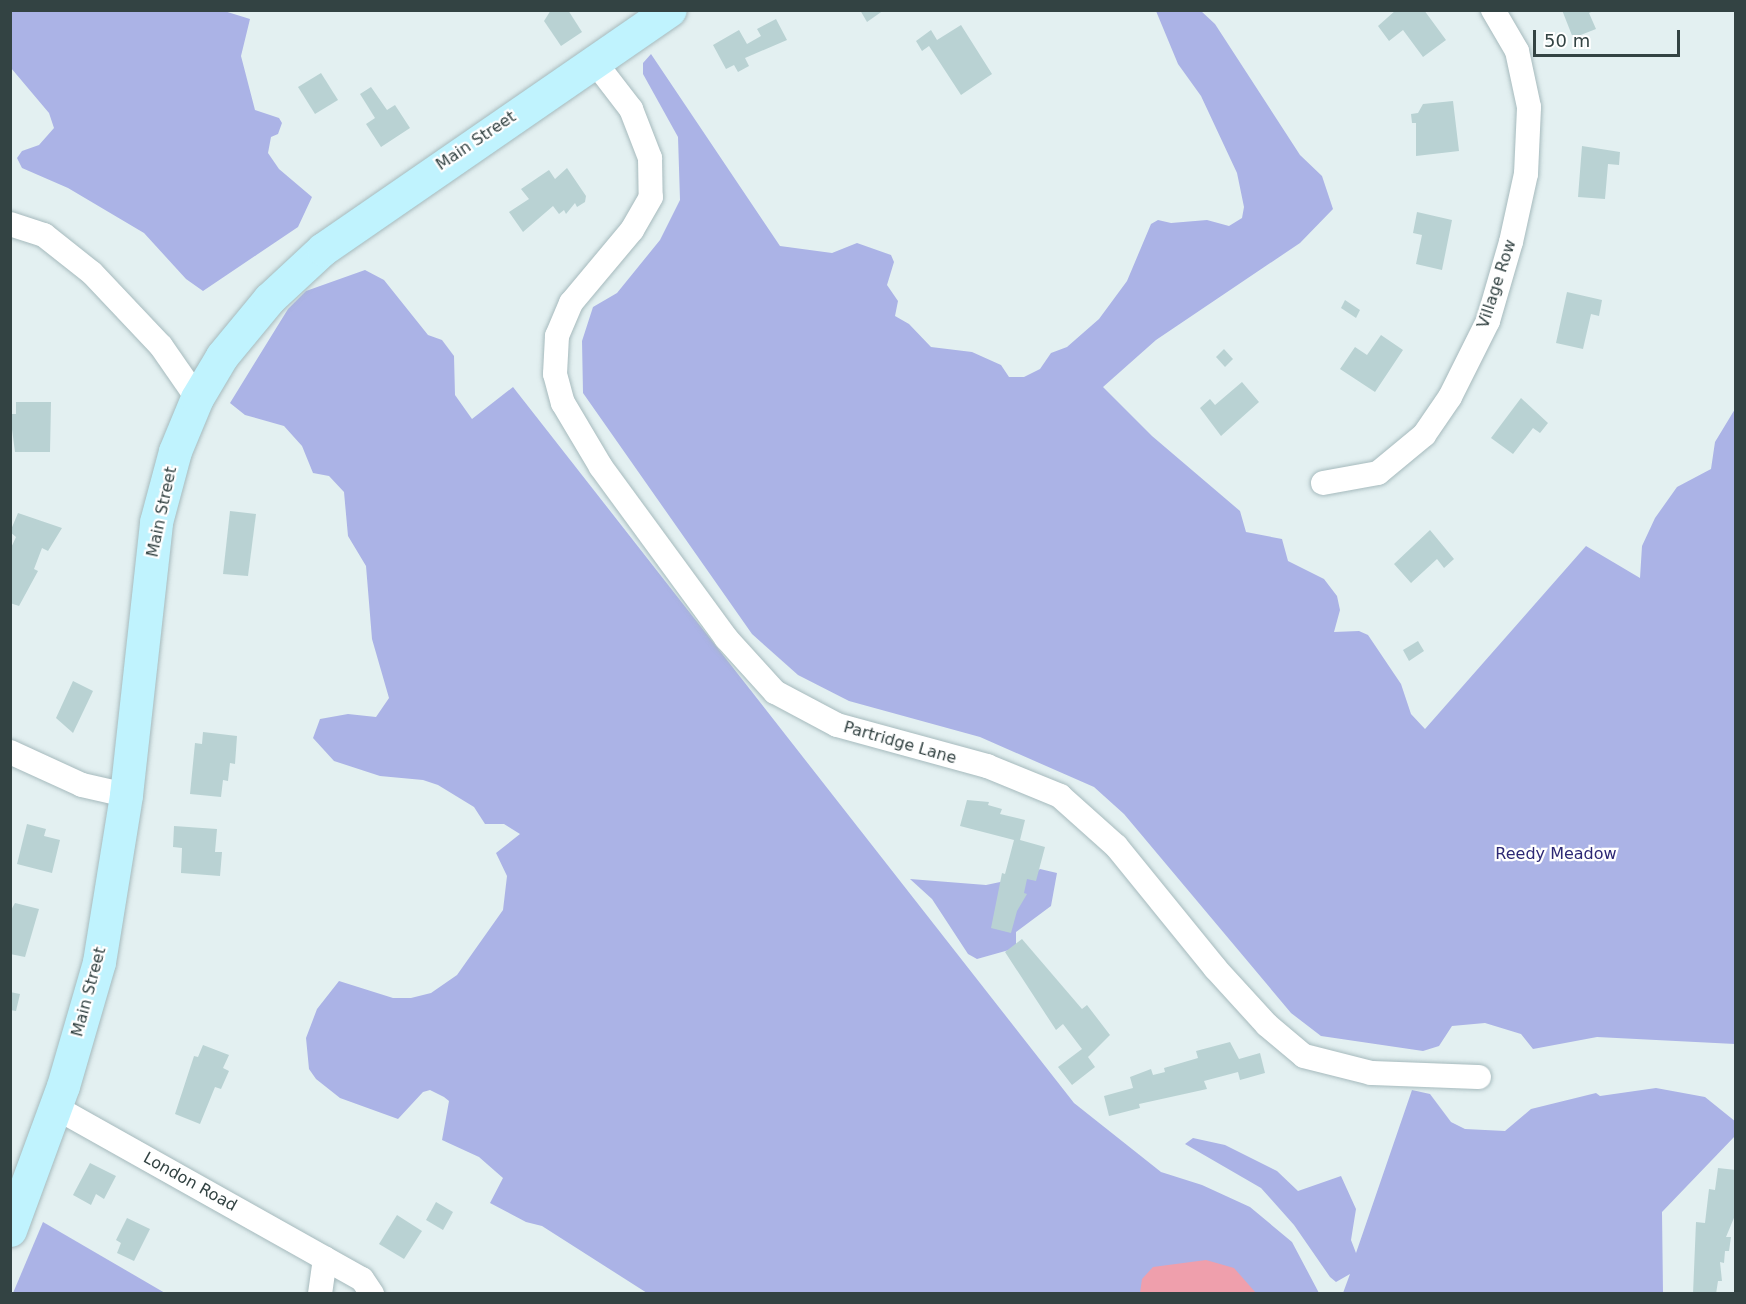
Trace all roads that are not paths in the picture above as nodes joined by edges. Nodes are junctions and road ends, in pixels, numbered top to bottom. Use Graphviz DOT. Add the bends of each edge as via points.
graph roads {
  1 [pos="669,10"];
  2 [pos="1492,10"];
  3 [pos="594,62"];
  4 [pos="10,224"];
  5 [pos="197,399"];
  6 [pos="1323,483"];
  7 [pos="10,752"];
  8 [pos="126,795"];
  9 [pos="1479,1077"];
  10 [pos="55,1107"];
  11 [pos="17,1195"];
  12 [pos="10,1230"];
  13 [pos="325,1258"];
  14 [pos="320,1293"];
  15 [pos="372,1293"];
  1 -- 3 [label="street, Main Street"];
  2 -- 6 [label="street, Village Row" via="1517,51 1529,107 1526,174 1488,321 1450,397 1424,435 1378,473"];
  3 -- 5 [label="street, Main Street" via="323,249 269,299 222,356"];
  3 -- 9 [label="street, Partridge Lane" via="631,109 650,158 651,197 633,230 571,303 557,336 555,374 563,403 601,467 726,638 775,692 837,725 987,766 1060,796 1116,846 1215,968 1267,1025 1304,1056 1371,1073"];
  4 -- 5 [label="street" via="44,235 92,273 161,346"];
  5 -- 8 [label="street, Main Street" via="175,451 156,522"];
  7 -- 8 [label="street" via="82,785"];
  8 -- 10 [label="street, Main Street" via="99,962"];
  10 -- 11 [label="street, Main Street"];
  10 -- 13 [label="street, London Road"];
  11 -- 12 [label="street, Main Street"];
  13 -- 14 [label="street"];
  13 -- 15 [label="street, London Road" via="363,1279"];
}
